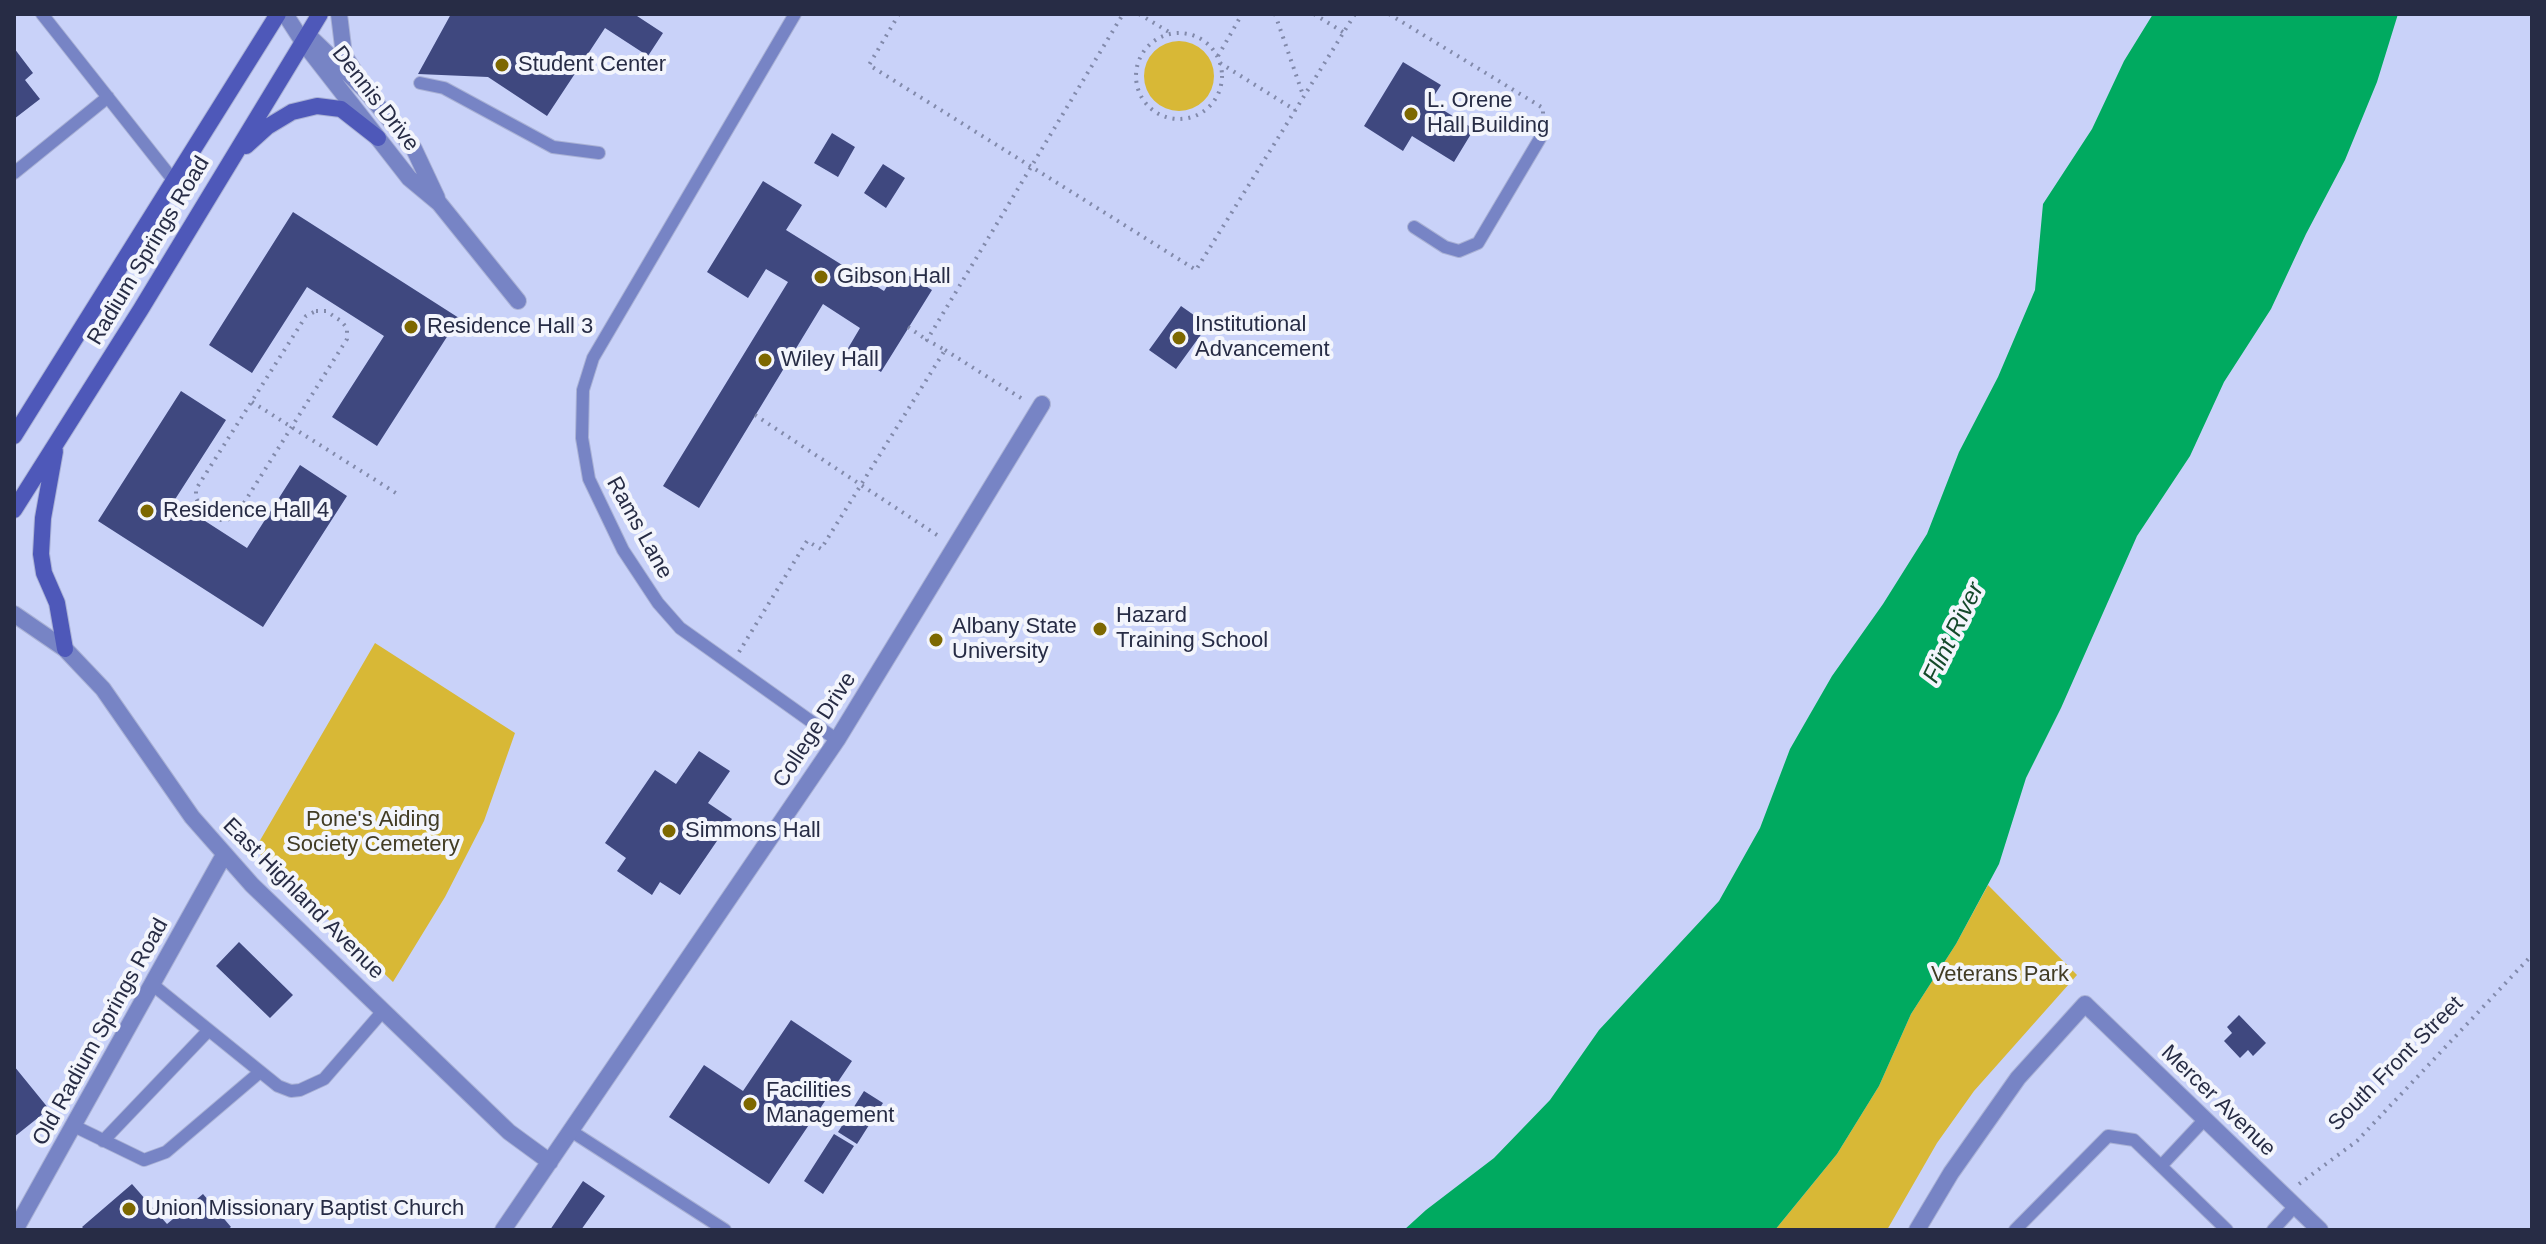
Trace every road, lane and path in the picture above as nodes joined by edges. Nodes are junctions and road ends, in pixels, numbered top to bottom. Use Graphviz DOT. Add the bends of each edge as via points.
graph roads {
  1 [pos="42,14"];
  2 [pos="278,14"];
  3 [pos="286,14"];
  4 [pos="320,14"];
  5 [pos="339,14"];
  6 [pos="795,14"];
  7 [pos="899,14"];
  8 [pos="1123,14"];
  9 [pos="1139,14"];
  10 [pos="1242,14"];
  11 [pos="1275,14"];
  12 [pos="1314,14"];
  13 [pos="1355,14"];
  14 [pos="1389,14"];
  15 [pos="1343,32"];
  16 [pos="1171,34"];
  17 [pos="305,39"];
  18 [pos="1218,56"];
  19 [pos="1220,63"];
  20 [pos="420,83"];
  21 [pos="366,91"];
  22 [pos="1304,96"];
  23 [pos="108,97"];
  24 [pos="1295,110"];
  25 [pos="1545,130"];
  26 [pos="378,138"];
  27 [pos="599,153"];
  28 [pos="233,157"];
  29 [pos="1032,167"];
  30 [pos="14,173"];
  31 [pos="174,181"];
  32 [pos="439,203"];
  33 [pos="1414,227"];
  34 [pos="518,301"];
  35 [pos="908,327"];
  36 [pos="927,340"];
  37 [pos="945,350"];
  38 [pos="252,402"];
  39 [pos="1040,407"];
  40 [pos="755,415"];
  41 [pos="292,427"];
  42 [pos="14,436"];
  43 [pos="55,446"];
  44 [pos="861,485"];
  45 [pos="399,495"];
  46 [pos="14,510"];
  47 [pos="956,547"];
  48 [pos="14,614"];
  49 [pos="65,649"];
  50 [pos="732,664"];
  51 [pos="837,740"];
  52 [pos="224,855"];
  53 [pos="2532,955"];
  54 [pos="153,985"];
  55 [pos="383,1011"];
  56 [pos="208,1031"];
  57 [pos="260,1072"];
  58 [pos="2205,1119"];
  59 [pos="74,1126"];
  60 [pos="571,1131"];
  61 [pos="103,1141"];
  62 [pos="550,1162"];
  63 [pos="2161,1166"];
  64 [pos="2290,1202"];
  65 [pos="15,1230"];
  66 [pos="503,1230"];
  67 [pos="725,1230"];
  68 [pos="1917,1230"];
  69 [pos="2015,1230"];
  70 [pos="2227,1230"];
  71 [pos="2273,1230"];
  72 [pos="2320,1230"];
  1 -- 23 [label="lane"];
  2 -- 31 [label="main road, Radium Springs Road"];
  3 -- 17 [label="street, Dennis Drive"];
  4 -- 17 [label="main road, Radium Springs Road"];
  5 -- 21 [label="street" via="344,55"];
  6 -- 50 [label="lane, Rams Lane" via="593,358 583,390 582,438 589,479 623,550 673,620"];
  7 -- 29 [label="path" via="869,65"];
  8 -- 29 [label="path"];
  9 -- 16 [label="path"];
  10 -- 18 [label="path"];
  11 -- 22 [label="path"];
  12 -- 15 [label="path"];
  13 -- 15 [label="path"];
  14 -- 25 [label="path" via="1543,108"];
  15 -- 22 [label="path"];
  16 -- 18 [label="path" via="1202,39"];
  16 -- 19 [label="path" via="1151,42 1136,68 1136,83 1150,109 1178,120 1205,110 1221,86"];
  17 -- 21 [label="street, Dennis Drive"];
  17 -- 26 [label="street, Dennis Drive"];
  17 -- 28 [label="main road, Radium Springs Road"];
  18 -- 19 [label="path"];
  19 -- 24 [label="path"];
  20 -- 27 [label="lane" via="444,88 553,147"];
  21 -- 32 [label="street, Dennis Drive" via="414,149"];
  22 -- 24 [label="path"];
  23 -- 30 [label="lane"];
  23 -- 31 [label="lane"];
  24 -- 29 [label="path" via="1196,270"];
  25 -- 33 [label="lane" via="1478,243 1459,251"];
  26 -- 28 [label="main road" via="341,109 317,106 292,112"];
  26 -- 32 [label="street, Dennis Drive" via="409,178"];
  28 -- 43 [label="main road, Radium Springs Road"];
  29 -- 36 [label="path"];
  31 -- 42 [label="main road, Radium Springs Road"];
  32 -- 34 [label="street, Dennis Drive"];
  35 -- 36 [label="path"];
  36 -- 37 [label="path"];
  37 -- 39 [label="path"];
  37 -- 44 [label="path"];
  38 -- 41 [label="path"];
  38 -- 41 [label="path" via="306,316 326,311 347,328 347,339"];
  38 -- 41 [label="path" via="196,489 202,509 219,520 237,514"];
  39 -- 47 [label="street, College Drive"];
  40 -- 44 [label="path"];
  41 -- 45 [label="path"];
  43 -- 46 [label="main road, Radium Springs Road"];
  43 -- 49 [label="main road" via="41,554"];
  44 -- 47 [label="path"];
  44 -- 50 [label="path" via="821,549 807,541"];
  47 -- 51 [label="street, College Drive"];
  48 -- 49 [label="street, East Highland Avenue"];
  49 -- 52 [label="street, East Highland Avenue" via="103,689"];
  50 -- 51 [label="lane, Rams Lane"];
  51 -- 60 [label="street, College Drive"];
  52 -- 54 [label="street, Old Radium Springs Road"];
  52 -- 55 [label="street, East Highland Avenue"];
  53 -- 64 [label="path, South Front Street" via="2357,1141 2312,1172"];
  54 -- 56 [label="lane"];
  54 -- 59 [label="street, Old Radium Springs Road"];
  55 -- 57 [label="lane" via="324,1079 291,1091"];
  55 -- 62 [label="street, East Highland Avenue" via="509,1132"];
  56 -- 57 [label="lane"];
  56 -- 61 [label="lane"];
  57 -- 61 [label="lane" via="166,1152 144,1160"];
  58 -- 63 [label="lane"];
  58 -- 64 [label="street, Mercer Avenue"];
  58 -- 68 [label="street, Mercer Avenue" via="2085,1004 2002,1100"];
  59 -- 61 [label="lane"];
  59 -- 65 [label="street, Old Radium Springs Road"];
  60 -- 62 [label="street, College Drive"];
  60 -- 67 [label="lane"];
  62 -- 66 [label="street, College Drive"];
  63 -- 69 [label="lane" via="2134,1140 2108,1136"];
  63 -- 70 [label="lane"];
  64 -- 71 [label="lane"];
  64 -- 72 [label="street, Mercer Avenue"];
}
